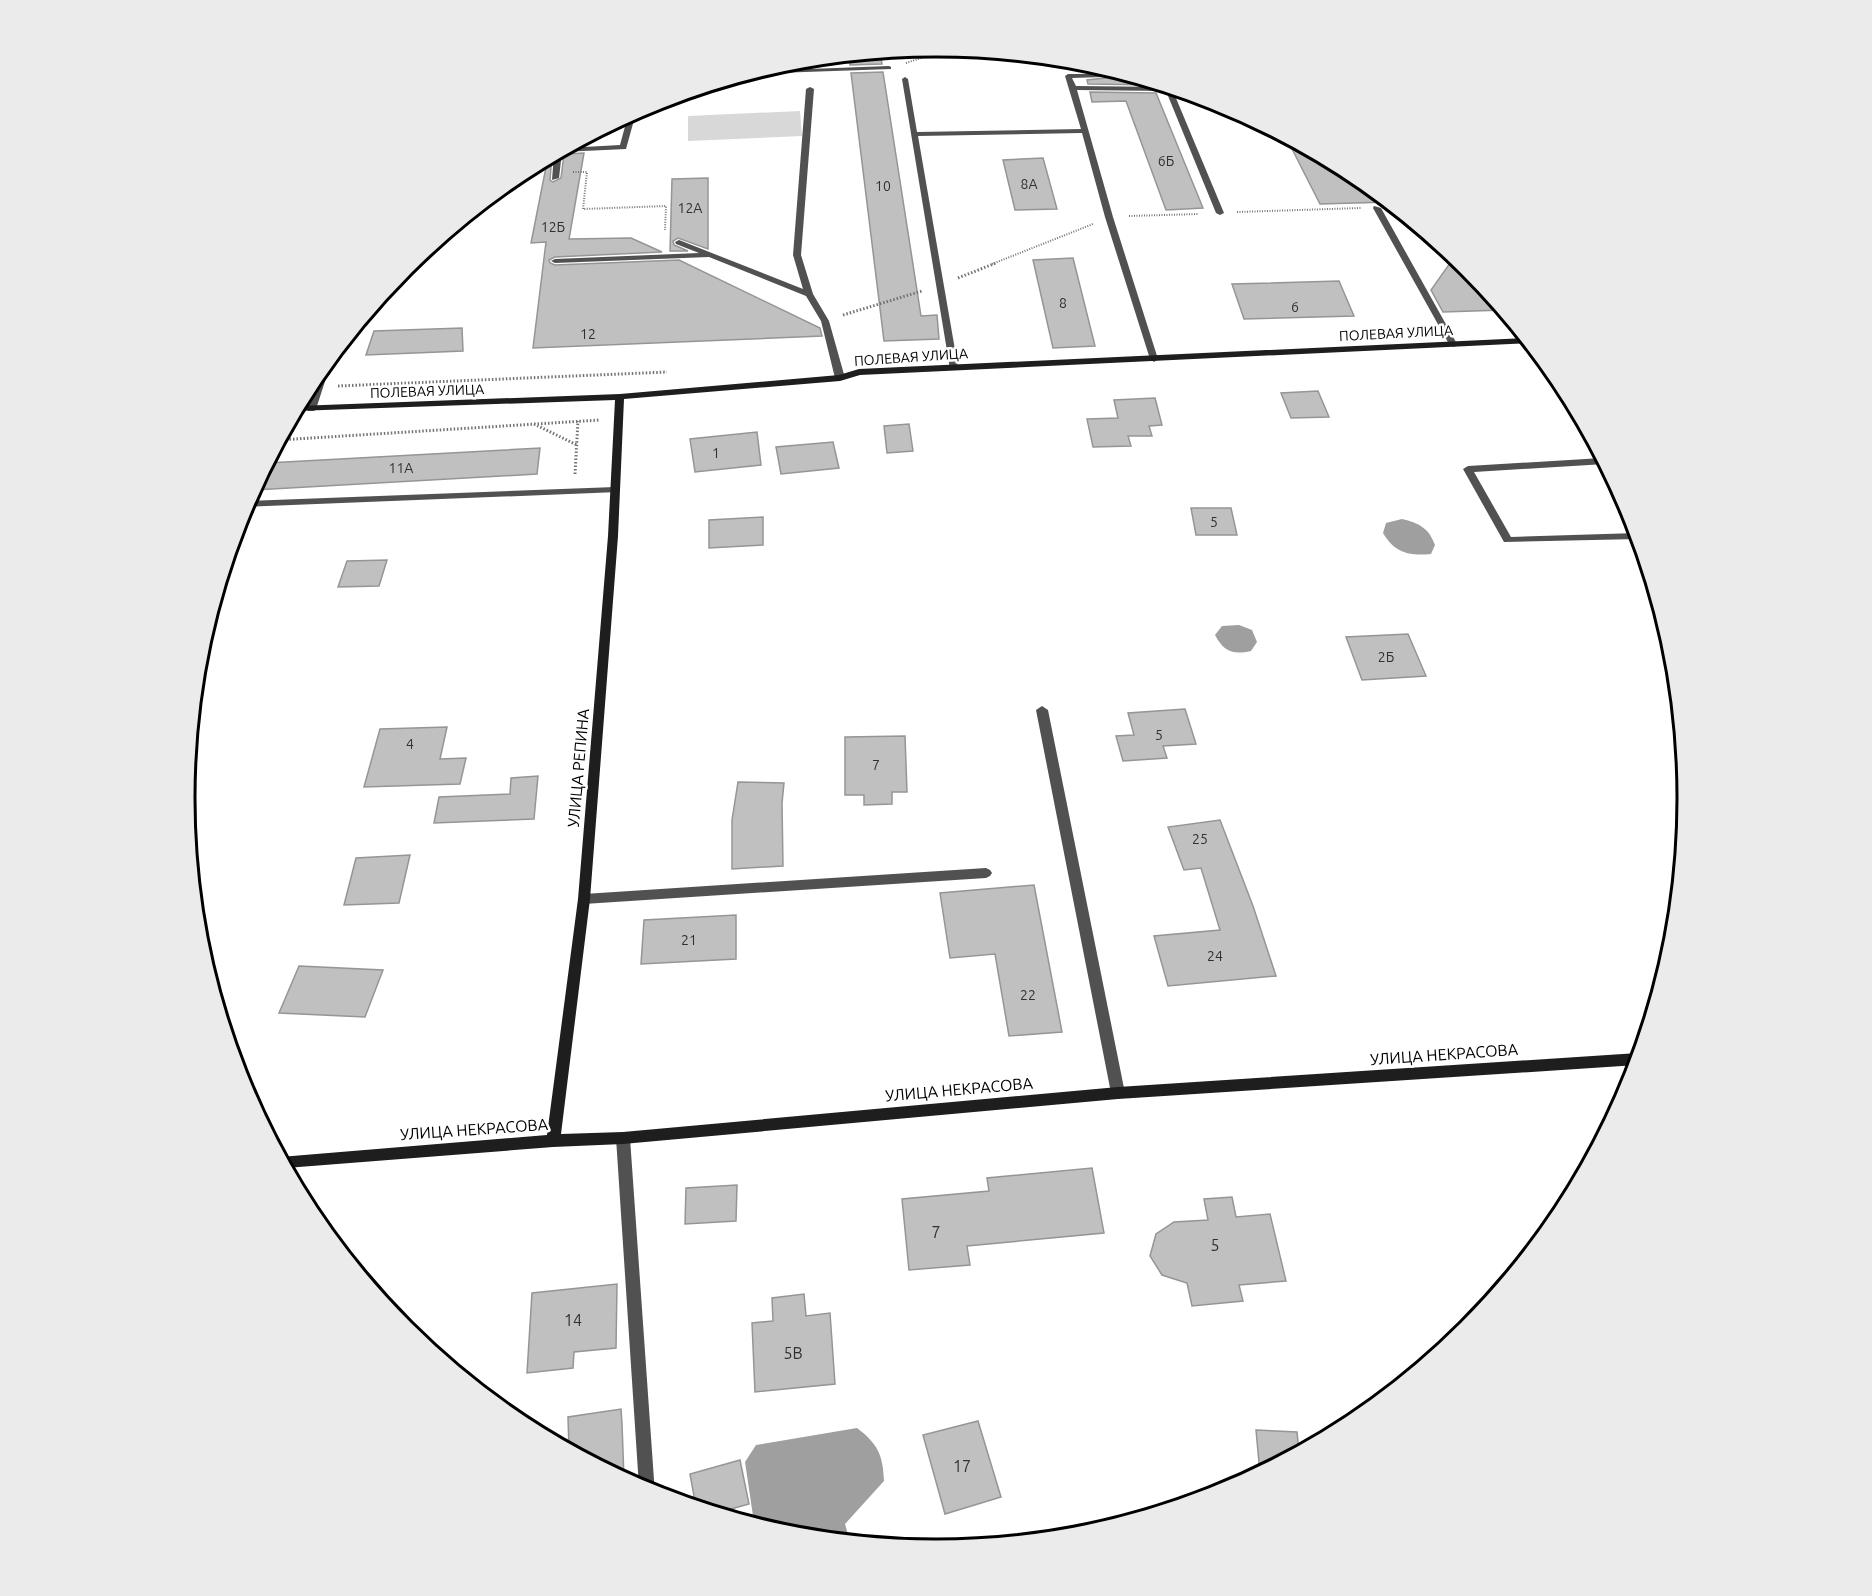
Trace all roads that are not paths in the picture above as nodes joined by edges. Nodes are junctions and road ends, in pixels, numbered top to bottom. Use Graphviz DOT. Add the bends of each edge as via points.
graph roads {
  1 [pos="889,68"];
  2 [pos="785,72"];
  3 [pos="1098,75"];
  4 [pos="905,79"];
  5 [pos="1073,88"];
  6 [pos="810,89"];
  7 [pos="1150,89"];
  8 [pos="1175,96"];
  9 [pos="630,123"];
  10 [pos="1084,131"];
  11 [pos="916,134"];
  12 [pos="579,149"];
  13 [pos="558,161"];
  14 [pos="555,178"];
  15 [pos="1377,208"];
  16 [pos="1220,213"];
  17 [pos="679,242"];
  18 [pos="712,255"];
  19 [pos="555,261"];
  20 [pos="809,294"];
  21 [pos="1519,341"];
  22 [pos="1453,344"];
  23 [pos="1154,359"];
  24 [pos="953,367"];
  25 [pos="840,378"];
  26 [pos="318,390"];
  27 [pos="620,397"];
  28 [pos="305,409"];
  29 [pos="311,409"];
  30 [pos="1596,461"];
  31 [pos="615,490"];
  32 [pos="256,504"];
  33 [pos="1629,536"];
  34 [pos="1042,710"];
  35 [pos="986,873"];
  36 [pos="584,899"];
  37 [pos="1629,1060"];
  38 [pos="1118,1093"];
  39 [pos="623,1138"];
  40 [pos="553,1141"];
  41 [pos="290,1161"];
  42 [pos="647,1481"];
  1 -- 2 [label="lane"];
  3 -- 5 [label="lane" via="1068,76"];
  4 -- 11 [label="lane"];
  5 -- 7 [label="lane"];
  5 -- 10 [label="lane"];
  6 -- 20 [label="lane" via="797,255"];
  8 -- 16 [label="lane"];
  9 -- 12 [label="lane" via="623,147"];
  10 -- 11 [label="lane"];
  10 -- 23 [label="lane"];
  11 -- 24 [label="lane"];
  13 -- 14 [label="lane"];
  15 -- 22 [label="lane"];
  17 -- 18 [label="lane"];
  18 -- 19 [label="lane"];
  18 -- 20 [label="lane"];
  20 -- 25 [label="lane" via="825,321"];
  21 -- 22 [label="street, ПОЛЕВАЯ УЛИЦА"];
  22 -- 23 [label="street, ПОЛЕВАЯ УЛИЦА"];
  23 -- 24 [label="street, ПОЛЕВАЯ УЛИЦА"];
  24 -- 25 [label="street, ПОЛЕВАЯ УЛИЦА" via="859,372"];
  25 -- 27 [label="street, ПОЛЕВАЯ УЛИЦА"];
  26 -- 29 [label="lane"];
  27 -- 29 [label="street, ПОЛЕВАЯ УЛИЦА"];
  27 -- 31 [label="street, УЛИЦА РЕПИНА"];
  28 -- 29 [label="street, ПОЛЕВАЯ УЛИЦА"];
  30 -- 33 [label="lane" via="1468,469 1508,540"];
  31 -- 32 [label="lane"];
  31 -- 36 [label="street, УЛИЦА РЕПИНА"];
  34 -- 38 [label="lane"];
  35 -- 36 [label="lane"];
  36 -- 40 [label="street, УЛИЦА РЕПИНА"];
  37 -- 38 [label="street, УЛИЦА НЕКРАСОВА"];
  38 -- 39 [label="street, УЛИЦА НЕКРАСОВА"];
  39 -- 40 [label="street, УЛИЦА НЕКРАСОВА"];
  39 -- 42 [label="lane"];
  40 -- 41 [label="street, УЛИЦА НЕКРАСОВА"];
}
